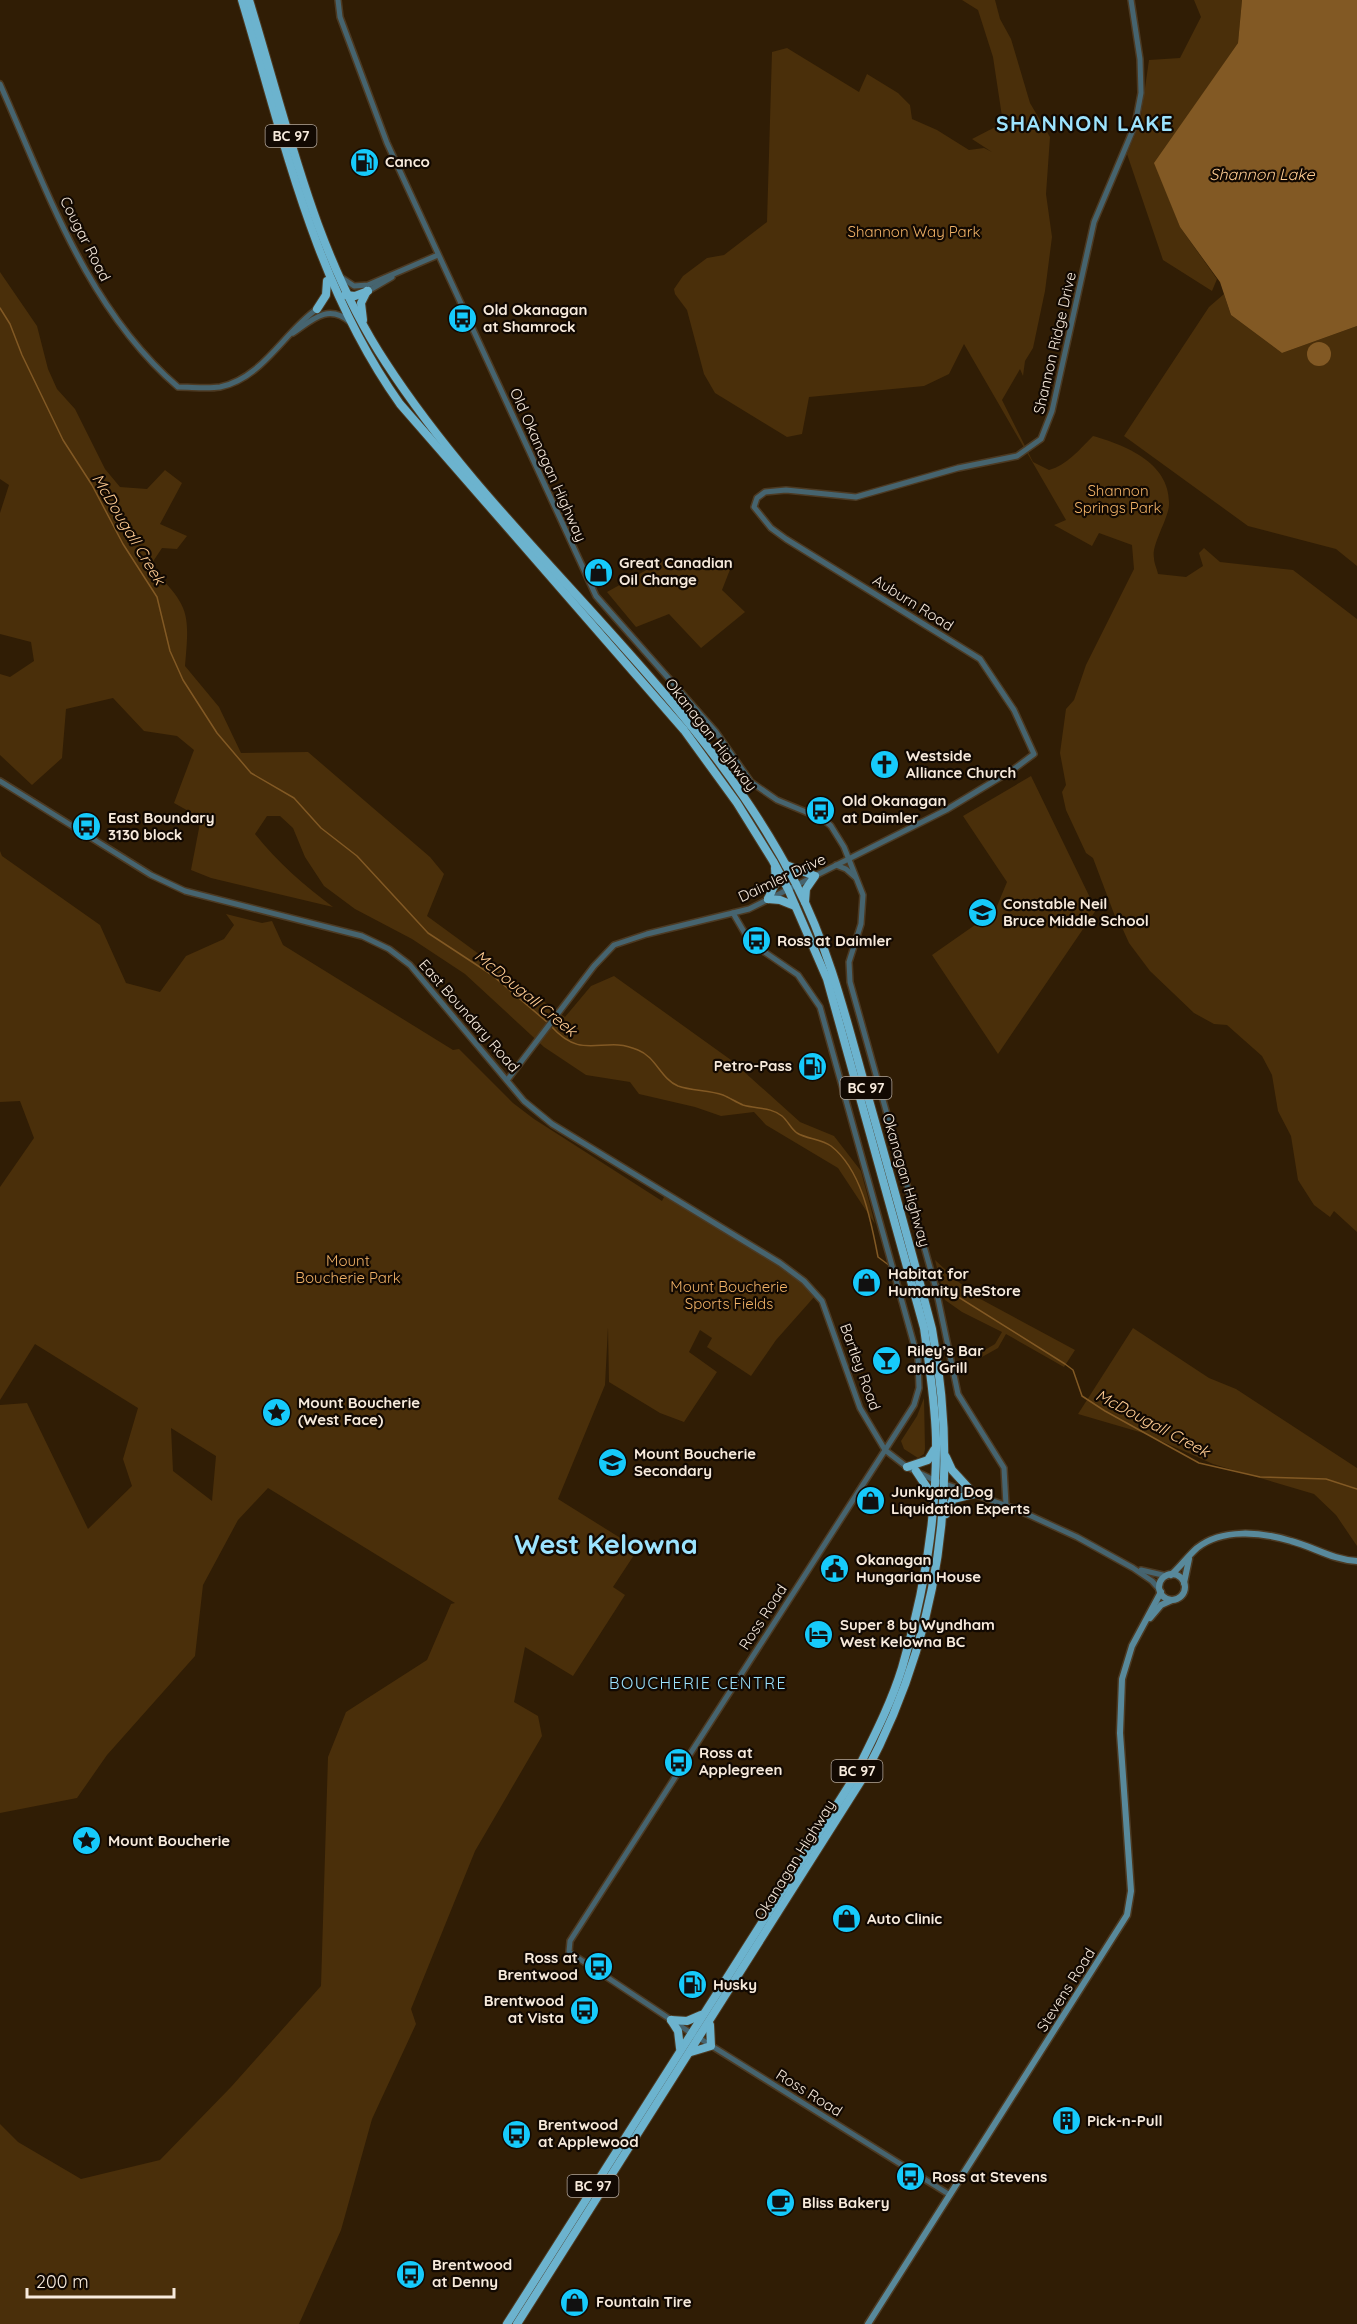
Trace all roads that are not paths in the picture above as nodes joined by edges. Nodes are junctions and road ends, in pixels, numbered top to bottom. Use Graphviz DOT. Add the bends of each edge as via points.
graph roads {
  1 [pos="242,0"];
  2 [pos="249,0"];
  3 [pos="338,0"];
  4 [pos="1131,0"];
  5 [pos="0,84"];
  6 [pos="438,255"];
  7 [pos="321,259"];
  8 [pos="335,271"];
  9 [pos="398,273"];
  10 [pos="368,291"];
  11 [pos="348,296"];
  12 [pos="338,299"];
  13 [pos="317,309"];
  14 [pos="350,322"];
  15 [pos="366,330"];
  16 [pos="289,335"];
  17 [pos="757,498"];
  18 [pos="1034,754"];
  19 [pos="0,781"];
  20 [pos="850,859"];
  21 [pos="773,861"];
  22 [pos="784,863"];
  23 [pos="836,866"];
  24 [pos="815,876"];
  25 [pos="859,880"];
  26 [pos="796,885"];
  27 [pos="788,889"];
  28 [pos="768,899"];
  29 [pos="795,906"];
  30 [pos="806,906"];
  31 [pos="733,913"];
  32 [pos="508,1078"];
  33 [pos="822,1301"];
  34 [pos="935,1449"];
  35 [pos="885,1450"];
  36 [pos="945,1454"];
  37 [pos="907,1467"];
  38 [pos="916,1472"];
  39 [pos="934,1480"];
  40 [pos="945,1484"];
  41 [pos="974,1494"];
  42 [pos="933,1496"];
  43 [pos="1006,1505"];
  44 [pos="941,1527"];
  45 [pos="1191,1556"];
  46 [pos="1357,1562"];
  47 [pos="1134,1568"];
  48 [pos="1169,1575"];
  49 [pos="1184,1583"];
  50 [pos="1160,1591"];
  51 [pos="1172,1600"];
  52 [pos="1142,1628"];
  53 [pos="703,2014"];
  54 [pos="671,2020"];
  55 [pos="710,2021"];
  56 [pos="691,2033"];
  57 [pos="699,2038"];
  58 [pos="711,2046"];
  59 [pos="680,2049"];
  60 [pos="690,2053"];
  61 [pos="950,2195"];
  62 [pos="507,2324"];
  63 [pos="517,2324"];
  64 [pos="868,2324"];
  1 -- 7 [label="highway, Okanagan Highway / BC 97"];
  2 -- 8 [label="highway, Okanagan Highway / BC 97"];
  3 -- 6 [label="street, Old Okanagan Highway" via="340,17 387,143"];
  4 -- 17 [label="street, Shannon Ridge Drive" via="1140,59 1141,93 1135,125 1094,222 1052,411 1041,439 1017,456 856,497 786,490 765,492"];
  5 -- 16 [label="street, Cougar Road" via="93,286 133,339 178,387 218,387 235,382"];
  6 -- 9 [label="street"];
  6 -- 20 [label="street, Old Okanagan Highway" via="596,596 716,732 751,782 777,800 823,819"];
  7 -- 11 [label="highway"];
  7 -- 12 [label="highway, Okanagan Highway / BC 97"];
  7 -- 13 [label="highway" via="328,290"];
  8 -- 9 [label="street" via="360,287"];
  8 -- 11 [label="highway, Okanagan Highway / BC 97"];
  9 -- 10 [label="street"];
  10 -- 11 [label="highway"];
  10 -- 15 [label="highway" via="361,303"];
  11 -- 15 [label="highway, Okanagan Highway / BC 97"];
  12 -- 13 [label="highway"];
  12 -- 14 [label="highway, Okanagan Highway / BC 97"];
  12 -- 15 [label="highway"];
  13 -- 16 [label="street"];
  14 -- 16 [label="street" via="335,312 323,313"];
  14 -- 21 [label="highway, Okanagan Highway / BC 97" via="400,404 684,729"];
  15 -- 22 [label="highway, Okanagan Highway / BC 97" via="440,439 684,717 747,802"];
  17 -- 18 [label="street, Auburn Road" via="754,507 760,516 786,539 986,664 1014,710"];
  18 -- 20 [label="street, Daimler Drive" via="946,810"];
  19 -- 32 [label="street, East Boundary Road" via="185,891 362,936 389,949 410,965"];
  20 -- 23 [label="street, Daimler Drive"];
  20 -- 25 [label="street, Old Okanagan Highway"];
  21 -- 27 [label="highway, Okanagan Highway / BC 97"];
  21 -- 28 [label="highway" via="776,882"];
  22 -- 24 [label="highway"];
  22 -- 26 [label="highway, Okanagan Highway / BC 97"];
  23 -- 24 [label="street, Daimler Drive"];
  23 -- 25 [label="street"];
  24 -- 26 [label="street, Daimler Drive"];
  24 -- 30 [label="highway" via="806,889"];
  25 -- 43 [label="street, Old Okanagan Highway" via="863,912 849,962 850,982 934,1281 958,1394 1004,1468"];
  26 -- 27 [label="street, Daimler Drive"];
  26 -- 30 [label="highway, Okanagan Highway / BC 97"];
  27 -- 28 [label="street, Daimler Drive"];
  27 -- 29 [label="highway, Okanagan Highway / BC 97"];
  28 -- 29 [label="highway"];
  28 -- 31 [label="street, Daimler Drive"];
  29 -- 34 [label="highway, Okanagan Highway / BC 97" via="827,979 924,1328"];
  30 -- 36 [label="highway, Okanagan Highway / BC 97" via="836,980 918,1276 942,1380"];
  31 -- 32 [label="street, Daimler Drive" via="614,945"];
  31 -- 35 [label="street, Ross Road" via="750,942 798,975 820,1007 894,1264 918,1359 919,1388 914,1405"];
  32 -- 33 [label="street, East Boundary Road" via="525,1101 552,1124 780,1263"];
  33 -- 35 [label="street, Bartley Road" via="860,1408"];
  34 -- 37 [label="highway" via="928,1460"];
  34 -- 39 [label="highway, Okanagan Highway / BC 97"];
  35 -- 37 [label="street, Bartley Road"];
  35 -- 54 [label="street, Ross Road" via="570,1941 569,1952 581,1962"];
  36 -- 40 [label="highway, Okanagan Highway / BC 97"];
  36 -- 41 [label="highway" via="952,1470"];
  37 -- 38 [label="street, Bartley Road"];
  38 -- 39 [label="street, Bartley Road"];
  38 -- 42 [label="highway"];
  39 -- 40 [label="street, Bartley Road"];
  39 -- 42 [label="highway, Okanagan Highway / BC 97"];
  40 -- 41 [label="street, Bartley Road"];
  40 -- 44 [label="highway, Okanagan Highway / BC 97"];
  41 -- 43 [label="street, Bartley Road"];
  41 -- 44 [label="highway" via="953,1498"];
  42 -- 53 [label="highway, Okanagan Highway / BC 97" via="929,1545 913,1624 886,1709 852,1781"];
  43 -- 47 [label="street, Bartley Road"];
  44 -- 55 [label="highway, Okanagan Highway / BC 97" via="930,1603 913,1664 888,1730 864,1776"];
  45 -- 46 [label="main road" via="1217,1537 1238,1533 1291,1540 1327,1556"];
  45 -- 48 [label="main road"];
  45 -- 49 [label="main road"];
  47 -- 48 [label="street, Bartley Road"];
  47 -- 50 [label="street, Bartley Road"];
  48 -- 49 [label="main road"];
  48 -- 50 [label="main road" via="1161,1582"];
  49 -- 51 [label="main road" via="1182,1595"];
  50 -- 51 [label="main road"];
  50 -- 52 [label="main road, Stevens Road"];
  51 -- 52 [label="main road, Stevens Road" via="1161,1605"];
  52 -- 61 [label="main road, Stevens Road" via="1122,1679 1120,1733 1131,1891 1127,1914"];
  53 -- 54 [label="highway" via="687,2021"];
  53 -- 56 [label="highway, Okanagan Highway / BC 97"];
  54 -- 56 [label="street, Ross Road"];
  54 -- 59 [label="highway" via="678,2031"];
  55 -- 57 [label="highway, Okanagan Highway / BC 97"];
  55 -- 58 [label="highway"];
  56 -- 57 [label="street, Ross Road"];
  56 -- 59 [label="highway, Okanagan Highway / BC 97"];
  57 -- 58 [label="street, Ross Road"];
  57 -- 60 [label="highway, Okanagan Highway / BC 97"];
  58 -- 60 [label="highway"];
  58 -- 61 [label="street, Ross Road"];
  59 -- 62 [label="highway, Okanagan Highway / BC 97"];
  60 -- 63 [label="highway, Okanagan Highway / BC 97"];
  61 -- 64 [label="main road, Stevens Road"];
}
